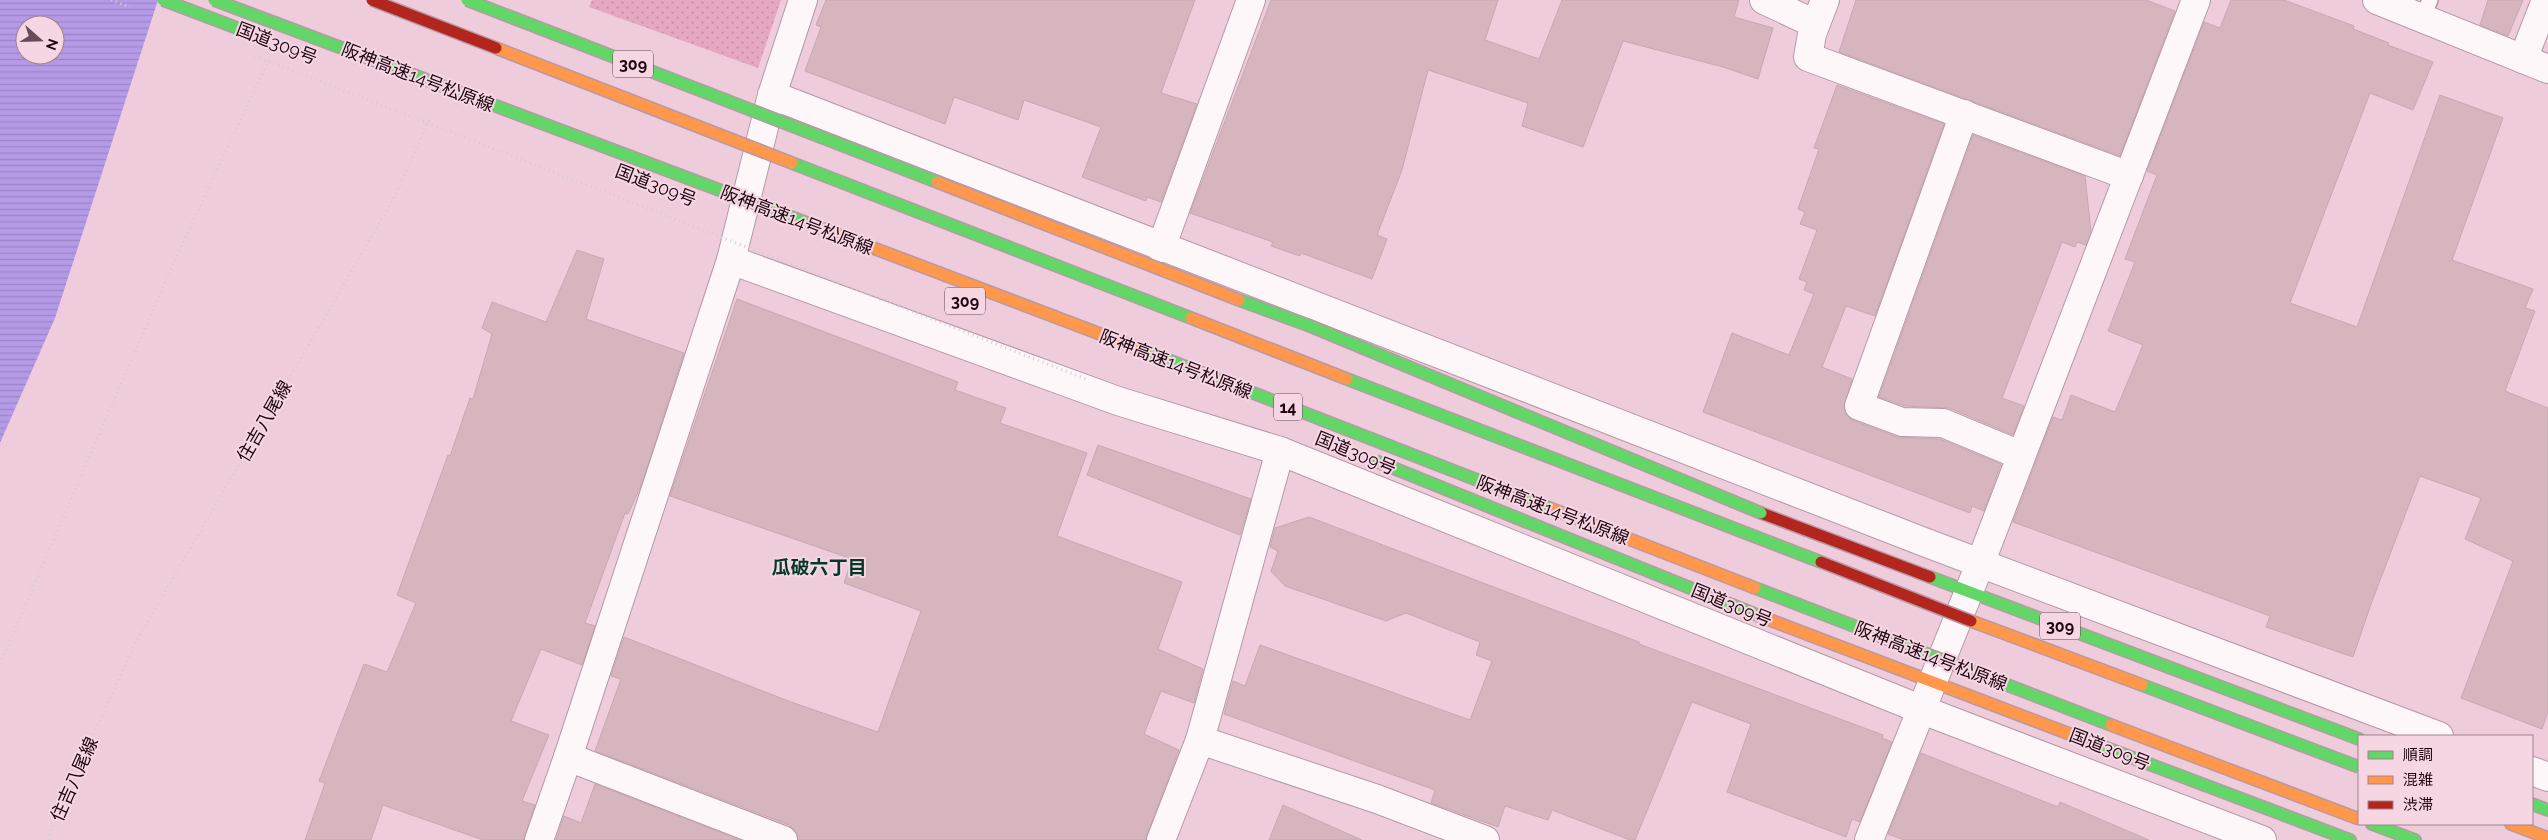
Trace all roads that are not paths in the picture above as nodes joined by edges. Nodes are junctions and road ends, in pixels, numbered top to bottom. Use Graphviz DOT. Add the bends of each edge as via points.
graph roads {
  1 [pos="163,0"];
  2 [pos="214,0"];
  3 [pos="372,0"];
  4 [pos="467,0"];
  5 [pos="804,0"];
  6 [pos="1251,0"];
  7 [pos="1764,0"];
  8 [pos="2196,0"];
  9 [pos="2377,0"];
  10 [pos="2546,0"];
  11 [pos="2426,9"];
  12 [pos="1820,12"];
  13 [pos="252,34"];
  14 [pos="2522,59"];
  15 [pos="2548,69"];
  16 [pos="772,95"];
  17 [pos="1964,114"];
  18 [pos="2129,176"];
  19 [pos="726,212"];
  20 [pos="754,222"];
  21 [pos="1161,248"];
  22 [pos="731,260"];
  23 [pos="1280,451"];
  24 [pos="2020,455"];
  25 [pos="1365,457"];
  26 [pos="1980,564"];
  27 [pos="1969,591"];
  28 [pos="1932,682"];
  29 [pos="1920,709"];
  30 [pos="2435,735"];
  31 [pos="2358,739"];
  32 [pos="1200,740"];
  33 [pos="568,757"];
  34 [pos="2358,767"];
  35 [pos="2533,771"];
  36 [pos="2548,777"];
  37 [pos="2533,804"];
  38 [pos="2548,810"];
  39 [pos="2358,819"];
  40 [pos="2375,825"];
  41 [pos="2514,825"];
  42 [pos="2548,838"];
  43 [pos="538,840"];
  44 [pos="784,840"];
  45 [pos="1161,840"];
  46 [pos="1485,840"];
  47 [pos="1869,840"];
  48 [pos="2262,840"];
  49 [pos="2350,840"];
  50 [pos="2415,840"];
  1 -- 13 [label="highway, 国道309号, bridge"];
  2 -- 39 [label="highway, 阪神高速14号松原線 / 14, bridge" via="1148,352"];
  3 -- 34 [label="highway, bridge" via="1990,628"];
  4 -- 27 [label="highway, 309, bridge" via="1310,326 1761,513"];
  5 -- 16 [label="street"];
  6 -- 21 [label="street"];
  7 -- 12 [label="street"];
  8 -- 18 [label="street"];
  9 -- 11 [label="street"];
  10 -- 14 [label="street"];
  11 -- 14 [label="street"];
  12 -- 17 [label="street" via="1808,57"];
  14 -- 15 [label="street"];
  16 -- 21 [label="street"];
  16 -- 22 [label="street"];
  17 -- 18 [label="street"];
  17 -- 24 [label="street" via="1859,406 1902,422 1943,423"];
  18 -- 24 [label="street"];
  19 -- 20 [label="highway"];
  21 -- 26 [label="street"];
  22 -- 23 [label="street" via="1118,401"];
  22 -- 33 [label="street"];
  23 -- 29 [label="street"];
  23 -- 32 [label="street"];
  24 -- 26 [label="street"];
  25 -- 28 [label="highway, 国道309号, bridge"];
  26 -- 27 [label="street"];
  26 -- 30 [label="street"];
  27 -- 28 [label="street"];
  27 -- 31 [label="highway, 309"];
  28 -- 29 [label="street"];
  28 -- 49 [label="highway, 国道309号"];
  29 -- 47 [label="street"];
  29 -- 48 [label="street"];
  32 -- 45 [label="street"];
  32 -- 46 [label="street" via="1377,799"];
  33 -- 43 [label="street"];
  33 -- 44 [label="street"];
  35 -- 36 [label="street"];
  37 -- 38 [label="highway"];
  40 -- 50 [label="highway"];
  41 -- 42 [label="highway"];
}
